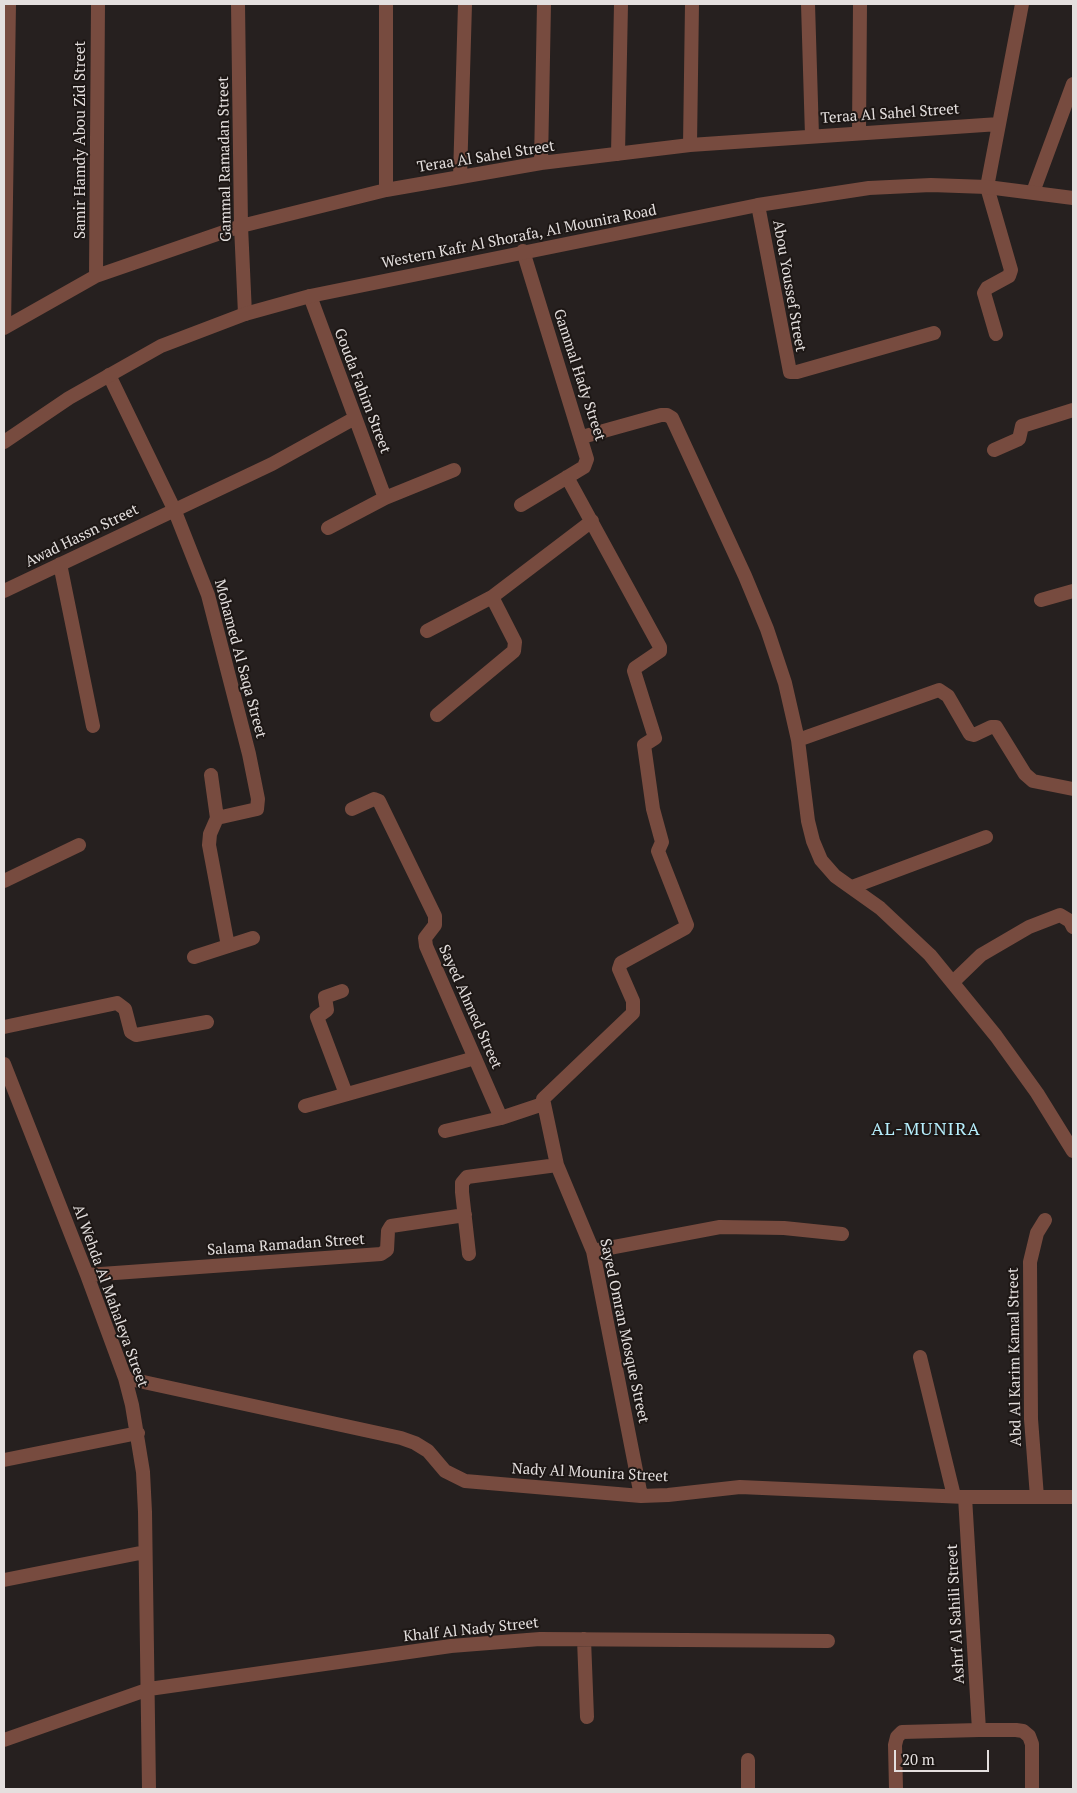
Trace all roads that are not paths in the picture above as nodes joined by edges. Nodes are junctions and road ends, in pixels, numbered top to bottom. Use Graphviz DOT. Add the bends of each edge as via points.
graph roads {
  1 [pos="9,4"];
  2 [pos="98,4"];
  3 [pos="238,4"];
  4 [pos="386,4"];
  5 [pos="465,4"];
  6 [pos="544,4"];
  7 [pos="621,4"];
  8 [pos="692,4"];
  9 [pos="808,4"];
  10 [pos="860,4"];
  11 [pos="1022,4"];
  12 [pos="1073,84"];
  13 [pos="998,124"];
  14 [pos="859,132"];
  15 [pos="812,136"];
  16 [pos="690,145"];
  17 [pos="618,154"];
  18 [pos="541,163"];
  19 [pos="460,177"];
  20 [pos="987,187"];
  21 [pos="386,190"];
  22 [pos="1033,192"];
  23 [pos="1073,198"];
  24 [pos="758,205"];
  25 [pos="241,226"];
  26 [pos="523,251"];
  27 [pos="96,276"];
  28 [pos="310,296"];
  29 [pos="245,314"];
  30 [pos="4,328"];
  31 [pos="934,333"];
  32 [pos="996,334"];
  33 [pos="110,375"];
  34 [pos="1073,410"];
  35 [pos="355,418"];
  36 [pos="582,437"];
  37 [pos="4,442"];
  38 [pos="994,450"];
  39 [pos="454,470"];
  40 [pos="567,477"];
  41 [pos="385,498"];
  42 [pos="522,506"];
  43 [pos="174,509"];
  44 [pos="592,522"];
  45 [pos="328,528"];
  46 [pos="60,564"];
  47 [pos="4,591"];
  48 [pos="1073,591"];
  49 [pos="492,597"];
  50 [pos="1041,600"];
  51 [pos="427,631"];
  52 [pos="437,715"];
  53 [pos="93,726"];
  54 [pos="798,740"];
  55 [pos="211,775"];
  56 [pos="1073,789"];
  57 [pos="352,809"];
  58 [pos="217,818"];
  59 [pos="986,837"];
  60 [pos="79,846"];
  61 [pos="4,880"];
  62 [pos="852,887"];
  63 [pos="1073,927"];
  64 [pos="253,938"];
  65 [pos="228,946"];
  66 [pos="194,957"];
  67 [pos="953,982"];
  68 [pos="342,991"];
  69 [pos="207,1022"];
  70 [pos="4,1027"];
  71 [pos="475,1058"];
  72 [pos="4,1064"];
  73 [pos="346,1094"];
  74 [pos="17,1099"];
  75 [pos="4,1103"];
  76 [pos="543,1104"];
  77 [pos="306,1106"];
  78 [pos="501,1118"];
  79 [pos="445,1131"];
  80 [pos="1073,1151"];
  81 [pos="557,1165"];
  82 [pos="465,1215"];
  83 [pos="1045,1220"];
  84 [pos="842,1234"];
  85 [pos="593,1251"];
  86 [pos="469,1254"];
  87 [pos="87,1275"];
  88 [pos="920,1357"];
  89 [pos="125,1378"];
  90 [pos="138,1433"];
  91 [pos="4,1460"];
  92 [pos="641,1496"];
  93 [pos="960,1497"];
  94 [pos="1036,1497"];
  95 [pos="1073,1497"];
  96 [pos="145,1552"];
  97 [pos="4,1580"];
  98 [pos="584,1640"];
  99 [pos="828,1641"];
  100 [pos="149,1689"];
  101 [pos="587,1717"];
  102 [pos="979,1730"];
  103 [pos="4,1740"];
  104 [pos="748,1760"];
  105 [pos="149,1789"];
  106 [pos="748,1789"];
  107 [pos="896,1789"];
  108 [pos="1032,1789"];
  1 -- 30 [label="street"];
  2 -- 27 [label="street, Samir Hamdy Abou Zid Street"];
  3 -- 25 [label="street, Gammal Ramadan Street"];
  4 -- 21 [label="street"];
  5 -- 19 [label="street"];
  6 -- 18 [label="street"];
  7 -- 17 [label="street"];
  8 -- 16 [label="street"];
  9 -- 15 [label="street"];
  10 -- 14 [label="street"];
  11 -- 13 [label="street"];
  12 -- 22 [label="street"];
  13 -- 14 [label="street, Teraa Al Sahel Street"];
  13 -- 20 [label="street"];
  14 -- 15 [label="street, Teraa Al Sahel Street"];
  15 -- 16 [label="street, Teraa Al Sahel Street"];
  16 -- 17 [label="street, Teraa Al Sahel Street"];
  17 -- 18 [label="street, Teraa Al Sahel Street"];
  18 -- 19 [label="street, Teraa Al Sahel Street"];
  19 -- 21 [label="street, Teraa Al Sahel Street"];
  20 -- 22 [label="street, Western Kafr Al Shorafa, Al Mounira Road"];
  20 -- 24 [label="street, Western Kafr Al Shorafa, Al Mounira Road" via="869,188"];
  20 -- 32 [label="street" via="1011,270 1009,276 984,293"];
  21 -- 25 [label="street, Teraa Al Sahel Street"];
  22 -- 23 [label="street, Western Kafr Al Shorafa, Al Mounira Road"];
  24 -- 26 [label="street, Western Kafr Al Shorafa, Al Mounira Road"];
  24 -- 31 [label="street, Abou Youssef Street" via="790,372"];
  25 -- 27 [label="street, Teraa Al Sahel Street"];
  25 -- 29 [label="street, Gammal Ramadan Street"];
  26 -- 28 [label="street, Western Kafr Al Shorafa, Al Mounira Road"];
  26 -- 36 [label="street, Gammal Hady Street"];
  27 -- 30 [label="street, Teraa Al Sahel Street"];
  28 -- 29 [label="street, Western Kafr Al Shorafa, Al Mounira Road"];
  28 -- 35 [label="street, Gouda Fahim Street"];
  29 -- 33 [label="street, Western Kafr Al Shorafa, Al Mounira Road" via="161,346"];
  33 -- 37 [label="street, Western Kafr Al Shorafa, Al Mounira Road"];
  33 -- 43 [label="street, Mohamed Al Saqa Street"];
  34 -- 38 [label="street" via="1022,426 1019,439"];
  35 -- 41 [label="street, Gouda Fahim Street"];
  35 -- 43 [label="street, Awad Hassn Street" via="272,464"];
  36 -- 40 [label="street, Gammal Hady Street" via="588,459 584,467"];
  36 -- 54 [label="street" via="661,414 672,418 767,629 785,684"];
  39 -- 41 [label="street"];
  40 -- 42 [label="street, Gammal Hady Street"];
  40 -- 44 [label="street"];
  41 -- 45 [label="street"];
  43 -- 46 [label="street, Awad Hassn Street"];
  43 -- 58 [label="street, Mohamed Al Saqa Street" via="208,595 258,799 257,809"];
  44 -- 49 [label="street"];
  44 -- 76 [label="street" via="660,647 660,651 634,671 655,738 644,745 662,842 658,852 687,925 621,963 619,970 633,1001 633,1013 546,1094"];
  46 -- 47 [label="street, Awad Hassn Street"];
  46 -- 53 [label="street"];
  48 -- 50 [label="street"];
  49 -- 51 [label="street"];
  49 -- 52 [label="street" via="515,642 514,651"];
  54 -- 56 [label="street" via="939,690 948,696 970,734 996,727 1025,774 1033,781"];
  54 -- 62 [label="street" via="813,841 835,876"];
  55 -- 58 [label="street"];
  57 -- 71 [label="street, Sayed Ahmed Street" via="374,799 379,801 435,916 435,925 425,938 426,946"];
  58 -- 65 [label="street" via="212,826 209,845"];
  59 -- 62 [label="street"];
  60 -- 61 [label="street"];
  62 -- 67 [label="street" via="906,931"];
  63 -- 67 [label="street" via="1060,915 1028,927 981,955"];
  64 -- 65 [label="street"];
  65 -- 66 [label="street"];
  67 -- 80 [label="street" via="1037,1093"];
  68 -- 73 [label="street" via="325,998 327,1010 317,1017"];
  69 -- 70 [label="street" via="136,1035 131,1032 126,1009 116,1002"];
  71 -- 73 [label="street"];
  71 -- 78 [label="street, Sayed Ahmed Street"];
  72 -- 74 [label="street, Al Wehda Al Mahaleya Street"];
  73 -- 77 [label="street"];
  74 -- 75 [label="street"];
  74 -- 87 [label="street, Al Wehda Al Mahaleya Street"];
  76 -- 78 [label="street"];
  76 -- 81 [label="street, Sayed Omran Mosque Street"];
  78 -- 79 [label="street"];
  81 -- 82 [label="street" via="467,1177 462,1183"];
  81 -- 85 [label="street, Sayed Omran Mosque Street"];
  82 -- 86 [label="street"];
  82 -- 87 [label="street, Salama Ramadan Street" via="391,1226 387,1250 381,1254"];
  83 -- 94 [label="street, Abd Al Karim Kamal Street" via="1037,1233 1030,1262 1031,1419"];
  84 -- 85 [label="street" via="784,1228 720,1227"];
  85 -- 92 [label="street, Sayed Omran Mosque Street"];
  87 -- 89 [label="street, Al Wehda Al Mahaleya Street"];
  88 -- 93 [label="street, Ashrf Al Sahili Street"];
  89 -- 90 [label="street, Al Wehda Al Mahaleya Street"];
  89 -- 92 [label="street, Nady Al Mounira Street" via="401,1438 428,1451 445,1471 465,1481"];
  90 -- 91 [label="street"];
  90 -- 96 [label="street, Al Wehda Al Mahaleya Street" via="143,1472"];
  92 -- 93 [label="street, Nady Al Mounira Street" via="740,1487"];
  93 -- 94 [label="street, Nady Al Mounira Street"];
  93 -- 102 [label="street, Ashrf Al Sahili Street"];
  94 -- 95 [label="street, Nady Al Mounira Street"];
  96 -- 97 [label="street"];
  96 -- 100 [label="street, Al Wehda Al Mahaleya Street"];
  98 -- 99 [label="street, Khalf Al Nady Street"];
  98 -- 100 [label="street, Khalf Al Nady Street" via="513,1640 460,1645"];
  98 -- 101 [label="street"];
  100 -- 103 [label="street, Khalf Al Nady Street"];
  100 -- 105 [label="street, Al Wehda Al Mahaleya Street"];
  102 -- 107 [label="street" via="902,1732 894,1745"];
  102 -- 108 [label="street" via="1016,1730 1029,1736 1032,1744"];
  104 -- 106 [label="street"];
}
